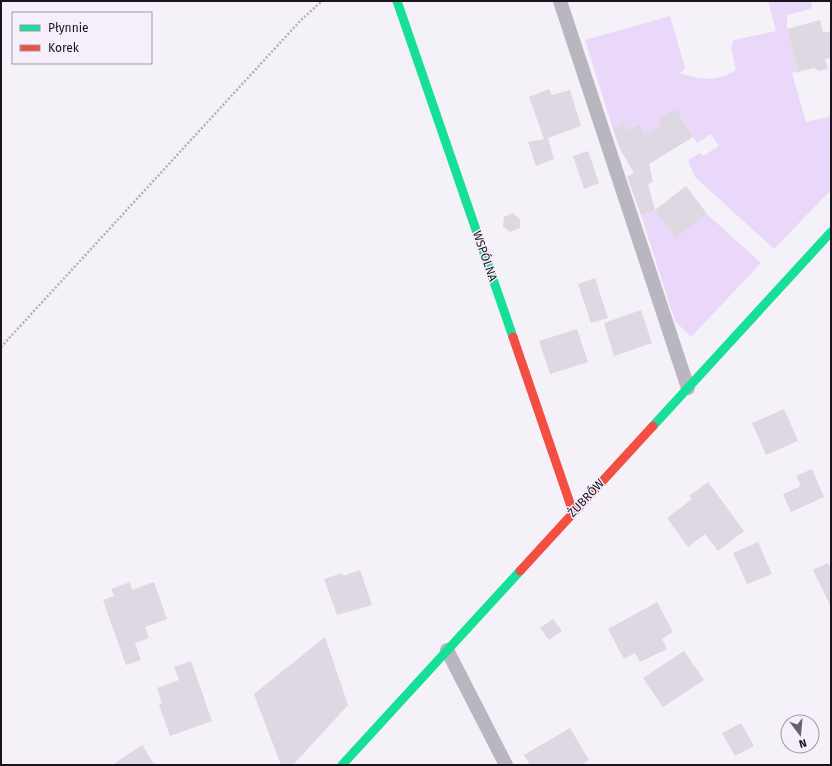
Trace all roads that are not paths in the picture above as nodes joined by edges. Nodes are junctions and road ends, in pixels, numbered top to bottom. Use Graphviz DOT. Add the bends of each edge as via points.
graph roads {
  1 [pos="396,1"];
  2 [pos="560,1"];
  3 [pos="831,232"];
  4 [pos="688,388"];
  5 [pos="573,512"];
  6 [pos="447,650"];
  7 [pos="342,765"];
  8 [pos="506,765"];
  1 -- 5 [label="main road, WSPÓLNA"];
  2 -- 4 [label="lane"];
  3 -- 4 [label="main road, ŻUBRÓW"];
  4 -- 5 [label="main road, ŻUBRÓW"];
  5 -- 6 [label="main road, ŻUBRÓW"];
  6 -- 7 [label="main road, ŻUBRÓW"];
  6 -- 8 [label="lane"];
}
